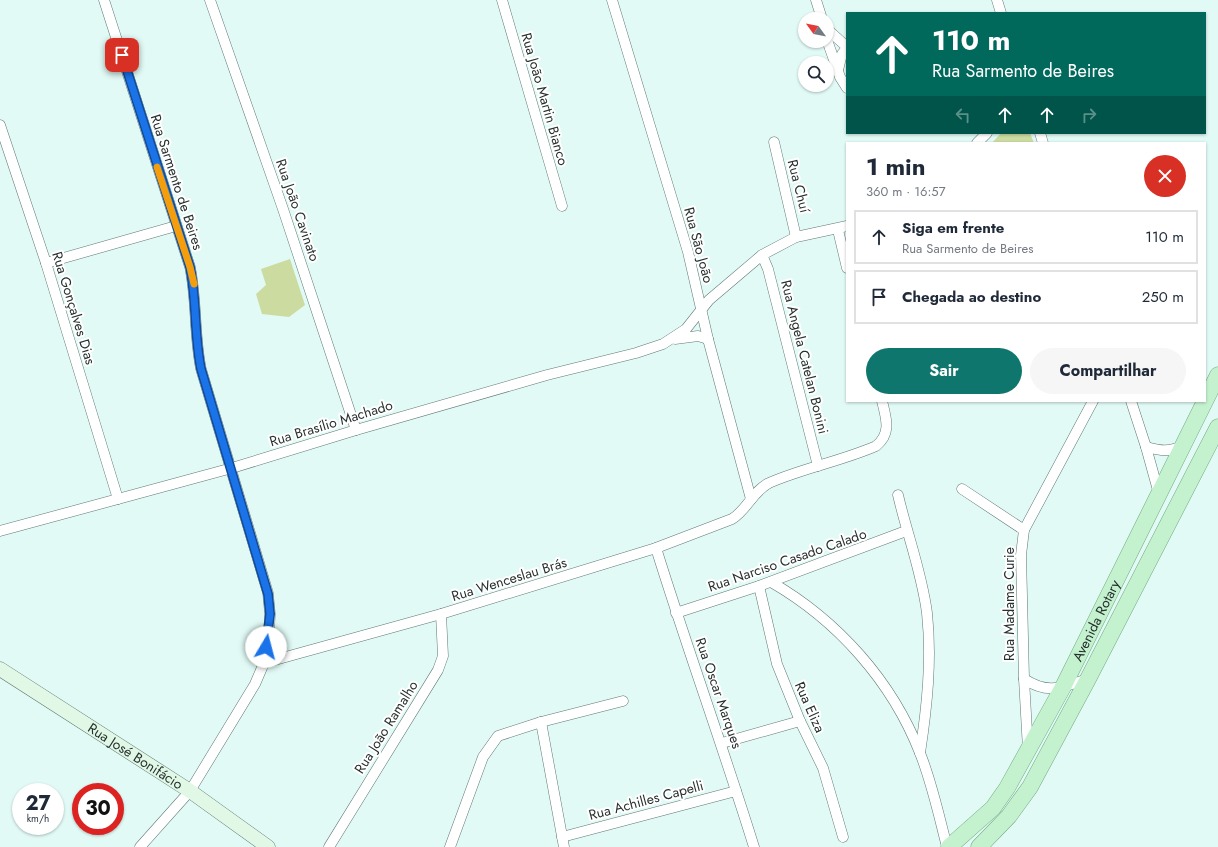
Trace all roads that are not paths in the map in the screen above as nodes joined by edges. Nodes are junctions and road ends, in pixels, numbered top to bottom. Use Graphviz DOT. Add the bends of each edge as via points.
graph roads {
  1 [pos="104,0"];
  2 [pos="210,0"];
  3 [pos="502,0"];
  4 [pos="612,0"];
  5 [pos="816,0"];
  6 [pos="997,0"];
  7 [pos="820,12"];
  8 [pos="1001,12"];
  9 [pos="834,35"];
  10 [pos="846,46"];
  11 [pos="830,48"];
  12 [pos="846,49"];
  13 [pos="838,70"];
  14 [pos="846,86"];
  15 [pos="0,125"];
  16 [pos="986,134"];
  17 [pos="774,142"];
  18 [pos="978,142"];
  19 [pos="3,145"];
  20 [pos="562,206"];
  21 [pos="176,226"];
  22 [pos="842,228"];
  23 [pos="796,237"];
  24 [pos="762,255"];
  25 [pos="846,260"];
  26 [pos="46,263"];
  27 [pos="701,310"];
  28 [pos="708,339"];
  29 [pos="669,341"];
  30 [pos="1218,375"];
  31 [pos="1206,399"];
  32 [pos="882,402"];
  33 [pos="1092,402"];
  34 [pos="1131,402"];
  35 [pos="1205,402"];
  36 [pos="1218,427"];
  37 [pos="356,430"];
  38 [pos="1184,444"];
  39 [pos="1146,447"];
  40 [pos="818,466"];
  41 [pos="232,468"];
  42 [pos="962,489"];
  43 [pos="1159,494"];
  44 [pos="898,495"];
  45 [pos="118,499"];
  46 [pos="751,499"];
  47 [pos="1024,530"];
  48 [pos="0,531"];
  49 [pos="906,531"];
  50 [pos="656,548"];
  51 [pos="770,582"];
  52 [pos="759,586"];
  53 [pos="676,613"];
  54 [pos="441,614"];
  55 [pos="264,663"];
  56 [pos="0,668"];
  57 [pos="1024,679"];
  58 [pos="1088,679"];
  59 [pos="1063,687"];
  60 [pos="624,700"];
  61 [pos="800,721"];
  62 [pos="541,722"];
  63 [pos="722,743"];
  64 [pos="1028,752"];
  65 [pos="920,753"];
  66 [pos="190,791"];
  67 [pos="736,791"];
  68 [pos="562,836"];
  69 [pos="843,837"];
  70 [pos="140,847"];
  71 [pos="268,847"];
  72 [pos="329,847"];
  73 [pos="450,847"];
  74 [pos="564,847"];
  75 [pos="754,847"];
  76 [pos="948,847"];
  77 [pos="979,847"];
  1 -- 21 [label="street, Rua Sarmento de Beires"];
  2 -- 37 [label="street, Rua João Cavinato"];
  3 -- 20 [label="street, Rua João Martin Bianco"];
  4 -- 27 [label="street, Rua São João" via="688,252"];
  5 -- 7 [label="street"];
  6 -- 8 [label="street"];
  9 -- 10 [label="street"];
  11 -- 13 [label="street"];
  12 -- 13 [label="street" via="840,58"];
  13 -- 14 [label="street"];
  15 -- 19 [label="street, Rua Gonçalves Dias"];
  16 -- 18 [label="street"];
  17 -- 23 [label="street, Rua Chuí"];
  19 -- 26 [label="street, Rua Gonçalves Dias"];
  21 -- 26 [label="street"];
  21 -- 41 [label="street, Rua Sarmento de Beires" via="194,284 195,330 201,369"];
  22 -- 23 [label="street, Rua Brasílio Machado"];
  22 -- 25 [label="street"];
  23 -- 24 [label="street, Rua Brasílio Machado"];
  24 -- 27 [label="street, Rua Brasílio Machado" via="708,300"];
  24 -- 40 [label="street, Rua Angela Catelan Bonini" via="768,269"];
  26 -- 45 [label="street, Rua Gonçalves Dias"];
  27 -- 28 [label="street, Rua São João"];
  27 -- 29 [label="street, Rua Brasílio Machado" via="686,329"];
  28 -- 29 [label="street, Rua Brasílio Machado" via="698,336"];
  28 -- 46 [label="street, Rua São João"];
  29 -- 37 [label="street, Rua Brasílio Machado" via="636,353 540,377"];
  30 -- 31 [label="main road, Avenida Rotary"];
  32 -- 40 [label="street, Rua Wenceslau Brás" via="888,425 876,446"];
  33 -- 47 [label="street, Rua Madame Curie"];
  34 -- 39 [label="street"];
  35 -- 38 [label="main road, Avenida Rotary"];
  36 -- 58 [label="main road, Avenida Rotary"];
  37 -- 41 [label="street, Rua Brasílio Machado"];
  38 -- 39 [label="street" via="1172,451"];
  38 -- 43 [label="main road, Avenida Rotary"];
  39 -- 43 [label="street"];
  40 -- 46 [label="street, Rua Wenceslau Brás" via="768,484"];
  41 -- 45 [label="street, Rua Brasílio Machado"];
  41 -- 55 [label="street, Rua Sarmento de Beires" via="268,594 270,626"];
  42 -- 47 [label="street, Rua Madame Curie"];
  43 -- 59 [label="main road, Avenida Rotary"];
  44 -- 49 [label="street"];
  45 -- 48 [label="street, Rua Brasílio Machado"];
  46 -- 50 [label="street, Rua Wenceslau Brás" via="741,514 732,520"];
  47 -- 57 [label="street, Rua Madame Curie" via="1021,555"];
  49 -- 51 [label="street, Rua Narciso Casado Calado"];
  49 -- 65 [label="street" via="921,581 927,614 928,698"];
  50 -- 53 [label="street, Rua Oscar Marques"];
  50 -- 54 [label="street, Rua Wenceslau Brás"];
  51 -- 52 [label="street, Rua Narciso Casado Calado"];
  51 -- 65 [label="street" via="816,611 864,660 892,698"];
  52 -- 53 [label="street, Rua Narciso Casado Calado"];
  52 -- 61 [label="street, Rua Eliza" via="777,664"];
  53 -- 63 [label="street, Rua Oscar Marques"];
  54 -- 55 [label="street, Rua Wenceslau Brás"];
  54 -- 72 [label="street, Rua João Ramalho" via="441,663"];
  55 -- 66 [label="street, Rua Sarmento de Beires" via="248,698"];
  56 -- 66 [label="street, Rua José Bonifácio"];
  57 -- 59 [label="street, Rua Madame Curie" via="1039,688"];
  57 -- 64 [label="street, Rua Madame Curie"];
  58 -- 59 [label="street, Rua Madame Curie"];
  58 -- 77 [label="main road, Avenida Rotary" via="1023,797 1009,816"];
  59 -- 64 [label="main road, Avenida Rotary"];
  60 -- 62 [label="street"];
  61 -- 63 [label="street"];
  61 -- 69 [label="street, Rua Eliza" via="823,768"];
  62 -- 68 [label="street"];
  62 -- 73 [label="street" via="502,734 492,743 483,757"];
  63 -- 67 [label="street, Rua Oscar Marques"];
  64 -- 76 [label="main road, Avenida Rotary" via="993,808"];
  65 -- 76 [label="street"];
  66 -- 70 [label="street, Rua Sarmento de Beires"];
  66 -- 71 [label="street, Rua José Bonifácio"];
  67 -- 68 [label="street, Rua Achilles Capelli"];
  67 -- 75 [label="street, Rua Oscar Marques"];
  68 -- 74 [label="street"];
}
